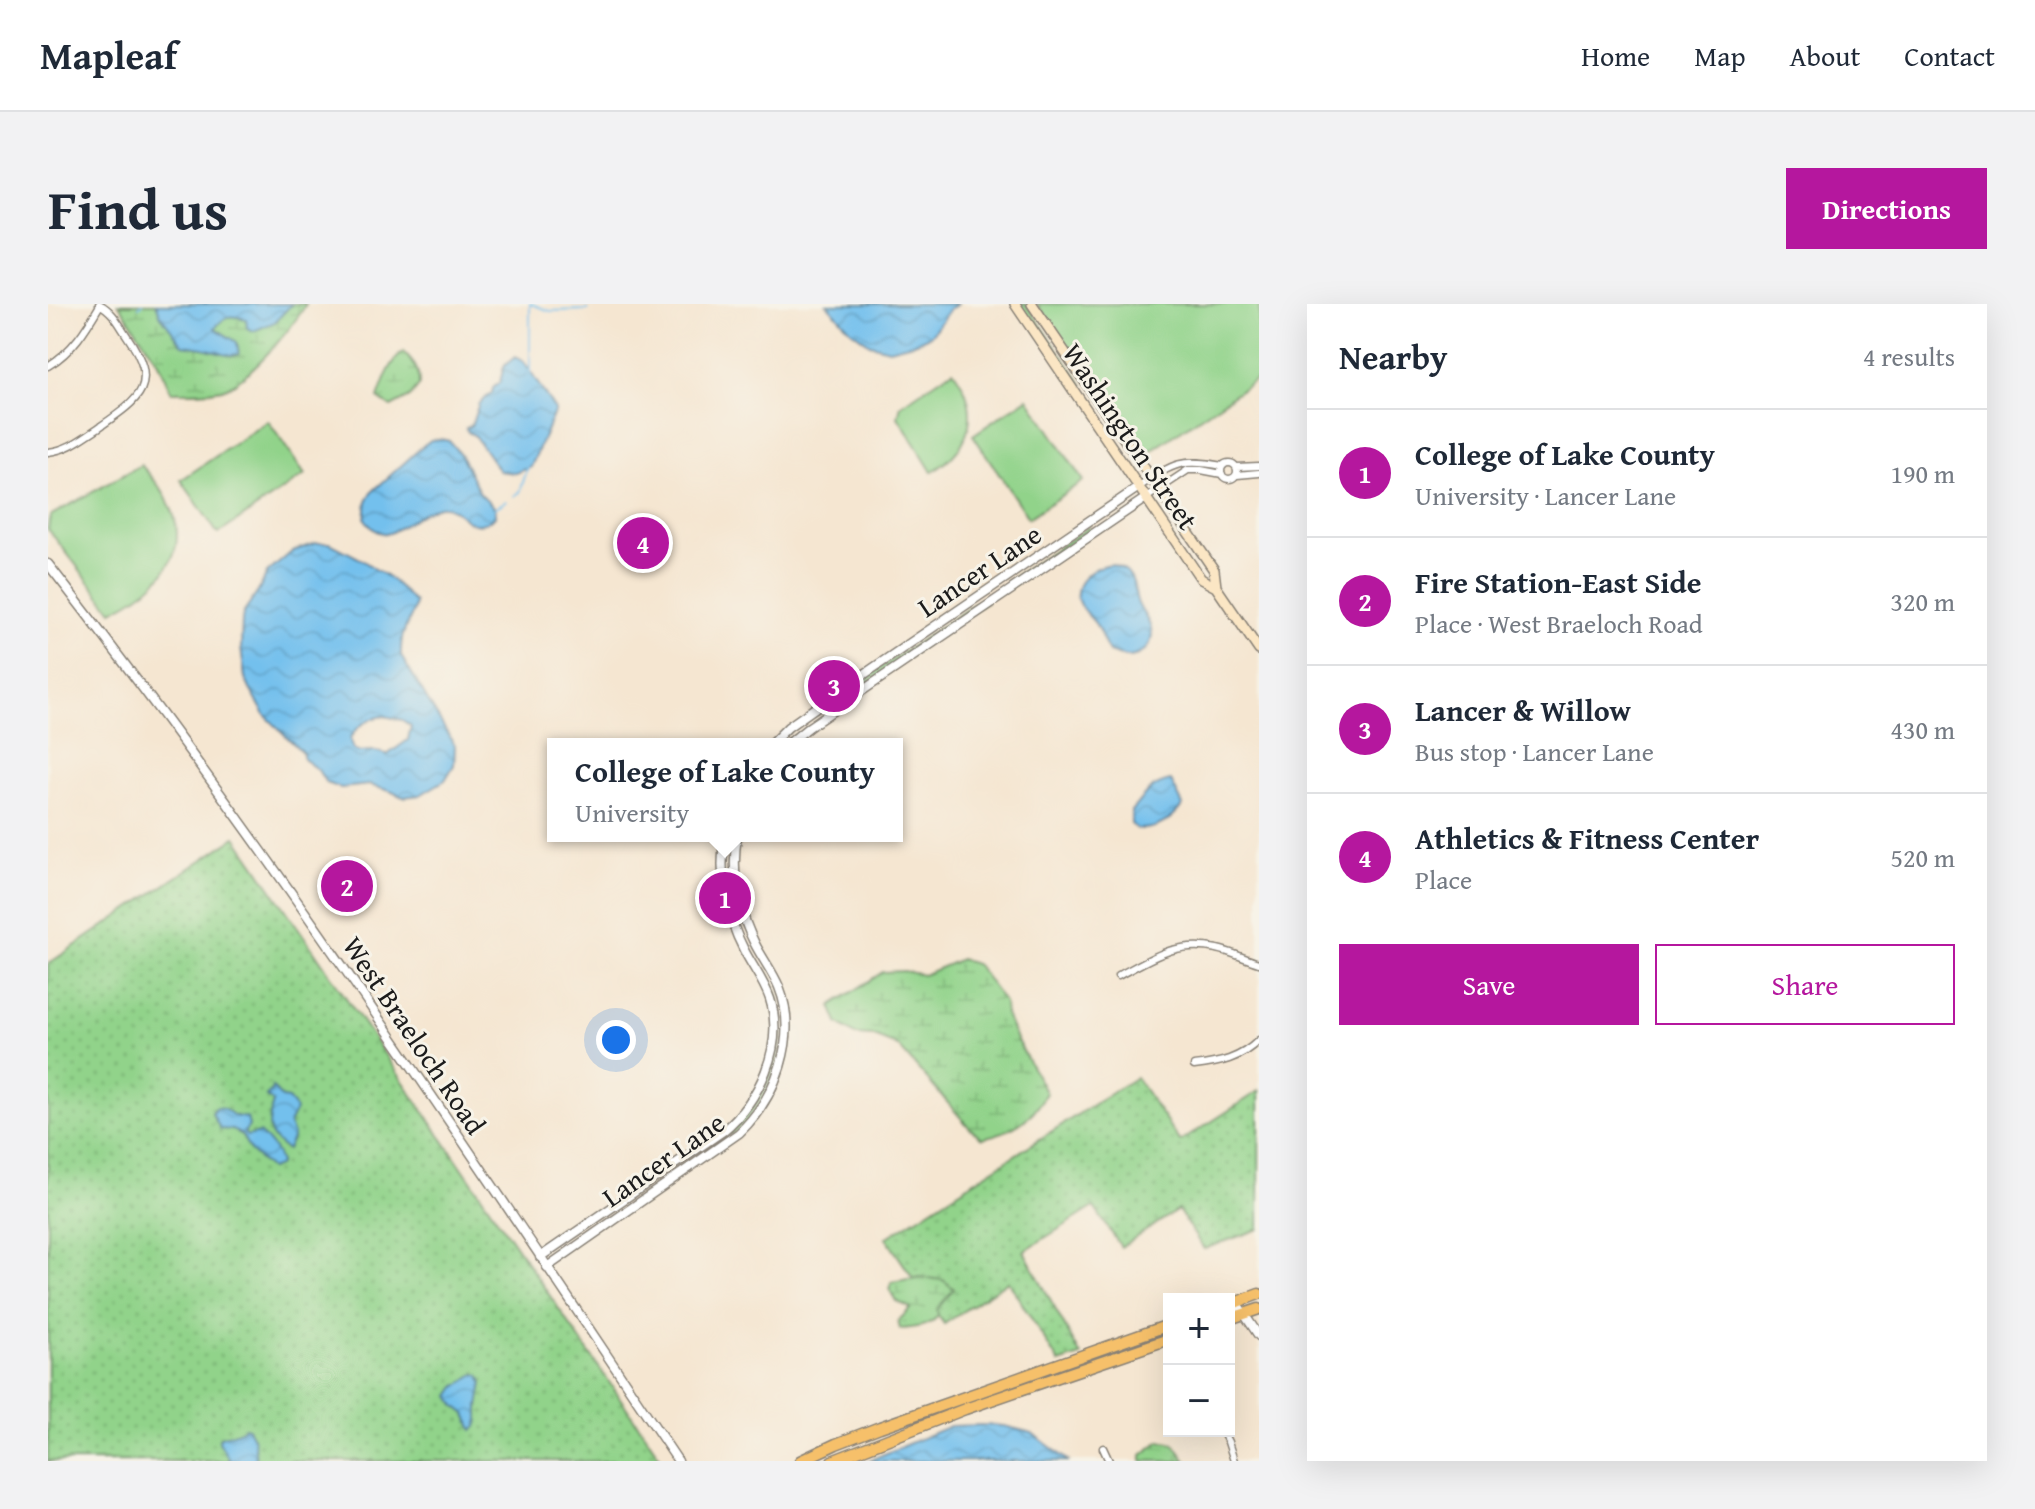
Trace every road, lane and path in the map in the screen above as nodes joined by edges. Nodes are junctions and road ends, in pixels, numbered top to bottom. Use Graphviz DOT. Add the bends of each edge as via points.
graph roads {
  1 [pos="100,304"];
  2 [pos="1015,304"];
  3 [pos="1032,304"];
  4 [pos="48,366"];
  5 [pos="48,452"];
  6 [pos="1223,466"];
  7 [pos="1259,466"];
  8 [pos="1237,467"];
  9 [pos="1259,473"];
  10 [pos="1222,474"];
  11 [pos="1237,475"];
  12 [pos="1152,478"];
  13 [pos="1139,487"];
  14 [pos="1160,489"];
  15 [pos="1146,498"];
  16 [pos="48,564"];
  17 [pos="1216,587"];
  18 [pos="1259,650"];
  19 [pos="777,738"];
  20 [pos="795,738"];
  21 [pos="724,842"];
  22 [pos="736,842"];
  23 [pos="1259,963"];
  24 [pos="1118,976"];
  25 [pos="1259,1040"];
  26 [pos="1194,1066"];
  27 [pos="540,1257"];
  28 [pos="547,1267"];
  29 [pos="1259,1294"];
  30 [pos="1235,1303"];
  31 [pos="1235,1306"];
  32 [pos="1259,1309"];
  33 [pos="1244,1314"];
  34 [pos="1235,1317"];
  35 [pos="1163,1327"];
  36 [pos="1259,1336"];
  37 [pos="1163,1341"];
  38 [pos="1225,1437"];
  39 [pos="1103,1448"];
  40 [pos="678,1461"];
  41 [pos="800,1461"];
  42 [pos="832,1461"];
  43 [pos="1109,1461"];
  44 [pos="1234,1461"];
  1 -- 4 [label="street" via="80,338"];
  1 -- 5 [label="street" via="140,355 142,388 131,405 74,444"];
  2 -- 13 [label="main road, Washington Street"];
  3 -- 12 [label="main road, Washington Street"];
  6 -- 8 [label="street, Lancer Lane"];
  6 -- 10 [label="street"];
  6 -- 12 [label="street, Lancer Lane" via="1184,462"];
  7 -- 8 [label="street, Lancer Lane"];
  8 -- 11 [label="street"];
  9 -- 11 [label="street, Lancer Lane"];
  10 -- 11 [label="street, Lancer Lane" via="1230,479"];
  10 -- 14 [label="street, Lancer Lane" via="1188,470"];
  12 -- 13 [label="street, Lancer Lane"];
  12 -- 14 [label="main road, Washington Street"];
  13 -- 15 [label="main road, Washington Street"];
  13 -- 19 [label="street, Lancer Lane"];
  14 -- 15 [label="street, Lancer Lane"];
  14 -- 17 [label="main road, Washington Street" via="1214,570"];
  15 -- 17 [label="main road, Washington Street" via="1201,579"];
  15 -- 20 [label="street, Lancer Lane"];
  16 -- 27 [label="street, West Braeloch Road" via="204,769"];
  17 -- 18 [label="main road, Washington Street"];
  21 -- 27 [label="street, Lancer Lane" via="723,881 730,917 774,1014 771,1050 758,1088 723,1131"];
  22 -- 28 [label="street, Lancer Lane" via="735,881 743,915 785,1006 784,1053 774,1084 739,1133"];
  23 -- 24 [label="street" via="1193,946 1165,951"];
  25 -- 26 [label="street" via="1233,1059"];
  27 -- 28 [label="street, West Braeloch Road"];
  28 -- 40 [label="street, West Braeloch Road"];
  29 -- 30 [label="main road"];
  31 -- 33 [label="street"];
  32 -- 33 [label="main road"];
  33 -- 34 [label="main road"];
  33 -- 36 [label="street"];
  35 -- 41 [label="main road" via="880,1427"];
  37 -- 42 [label="main road"];
  38 -- 44 [label="street"];
  39 -- 43 [label="street"];
}
